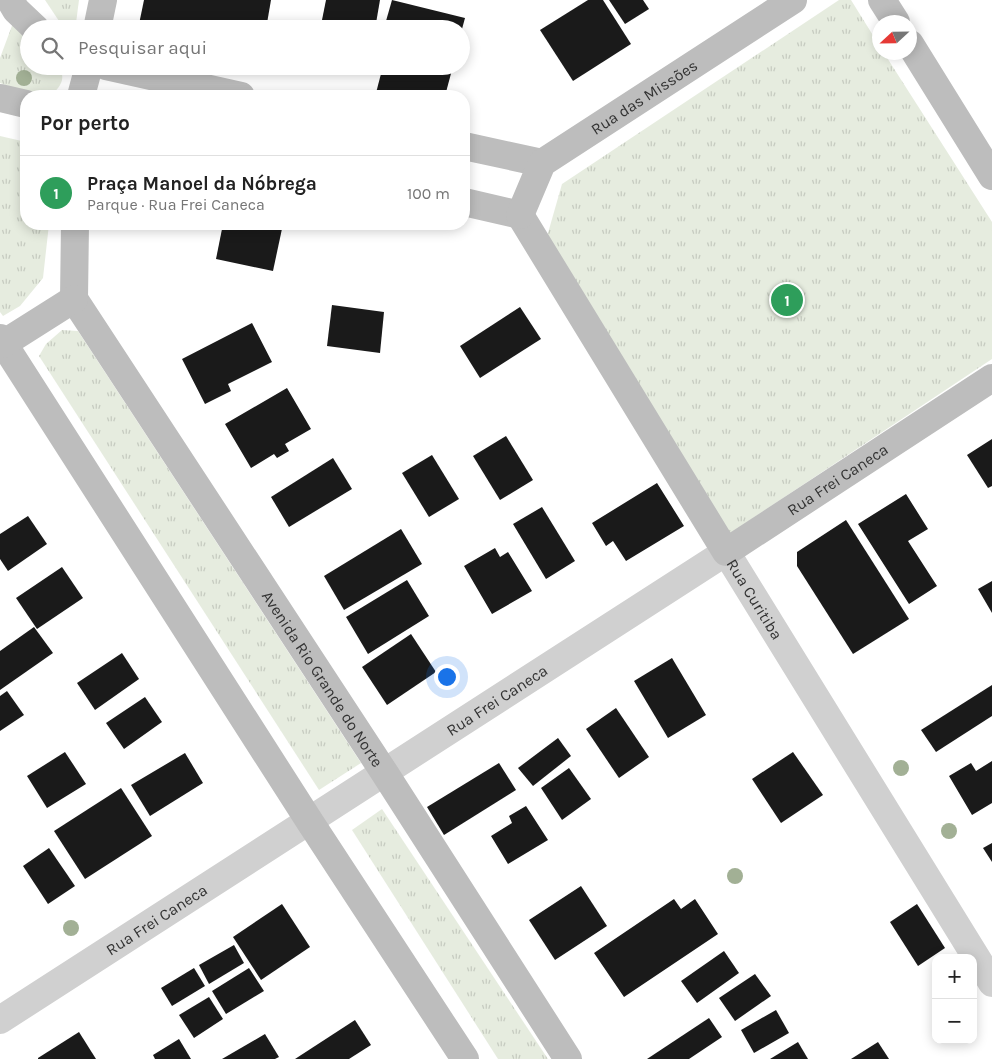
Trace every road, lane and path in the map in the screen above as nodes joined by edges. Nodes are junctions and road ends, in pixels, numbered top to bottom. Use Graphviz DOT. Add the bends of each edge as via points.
graph roads {
  1 [pos="10,0"];
  2 [pos="103,0"];
  3 [pos="793,0"];
  4 [pos="882,0"];
  5 [pos="892,15"];
  6 [pos="27,20"];
  7 [pos="99,20"];
  8 [pos="917,55"];
  9 [pos="87,75"];
  10 [pos="146,75"];
  11 [pos="83,90"];
  12 [pos="214,90"];
  13 [pos="0,98"];
  14 [pos="20,103"];
  15 [pos="470,147"];
  16 [pos="542,163"];
  17 [pos="992,176"];
  18 [pos="470,203"];
  19 [pos="520,215"];
  20 [pos="75,230"];
  21 [pos="74,299"];
  22 [pos="2,341"];
  23 [pos="992,378"];
  24 [pos="726,552"];
  25 [pos="384,772"];
  26 [pos="310,822"];
  27 [pos="992,982"];
  28 [pos="0,1020"];
  29 [pos="465,1059"];
  30 [pos="568,1059"];
  1 -- 6 [label="main road"];
  2 -- 7 [label="main road"];
  3 -- 16 [label="main road, Rua das Missões"];
  4 -- 5 [label="main road"];
  8 -- 17 [label="main road"];
  9 -- 11 [label="main road"];
  10 -- 12 [label="main road"];
  13 -- 14 [label="main road"];
  15 -- 16 [label="main road"];
  16 -- 19 [label="main road"];
  18 -- 19 [label="main road"];
  19 -- 24 [label="main road, Rua Curitiba"];
  20 -- 21 [label="main road"];
  21 -- 22 [label="main road"];
  21 -- 25 [label="main road, Avenida Rio Grande do Norte"];
  22 -- 26 [label="main road"];
  23 -- 24 [label="main road, Rua Frei Caneca"];
  24 -- 25 [label="street, Rua Frei Caneca"];
  24 -- 27 [label="street, Rua Curitiba"];
  25 -- 26 [label="street, Rua Frei Caneca"];
  25 -- 30 [label="main road, Avenida Rio Grande do Norte"];
  26 -- 28 [label="street, Rua Frei Caneca"];
  26 -- 29 [label="main road"];
}
